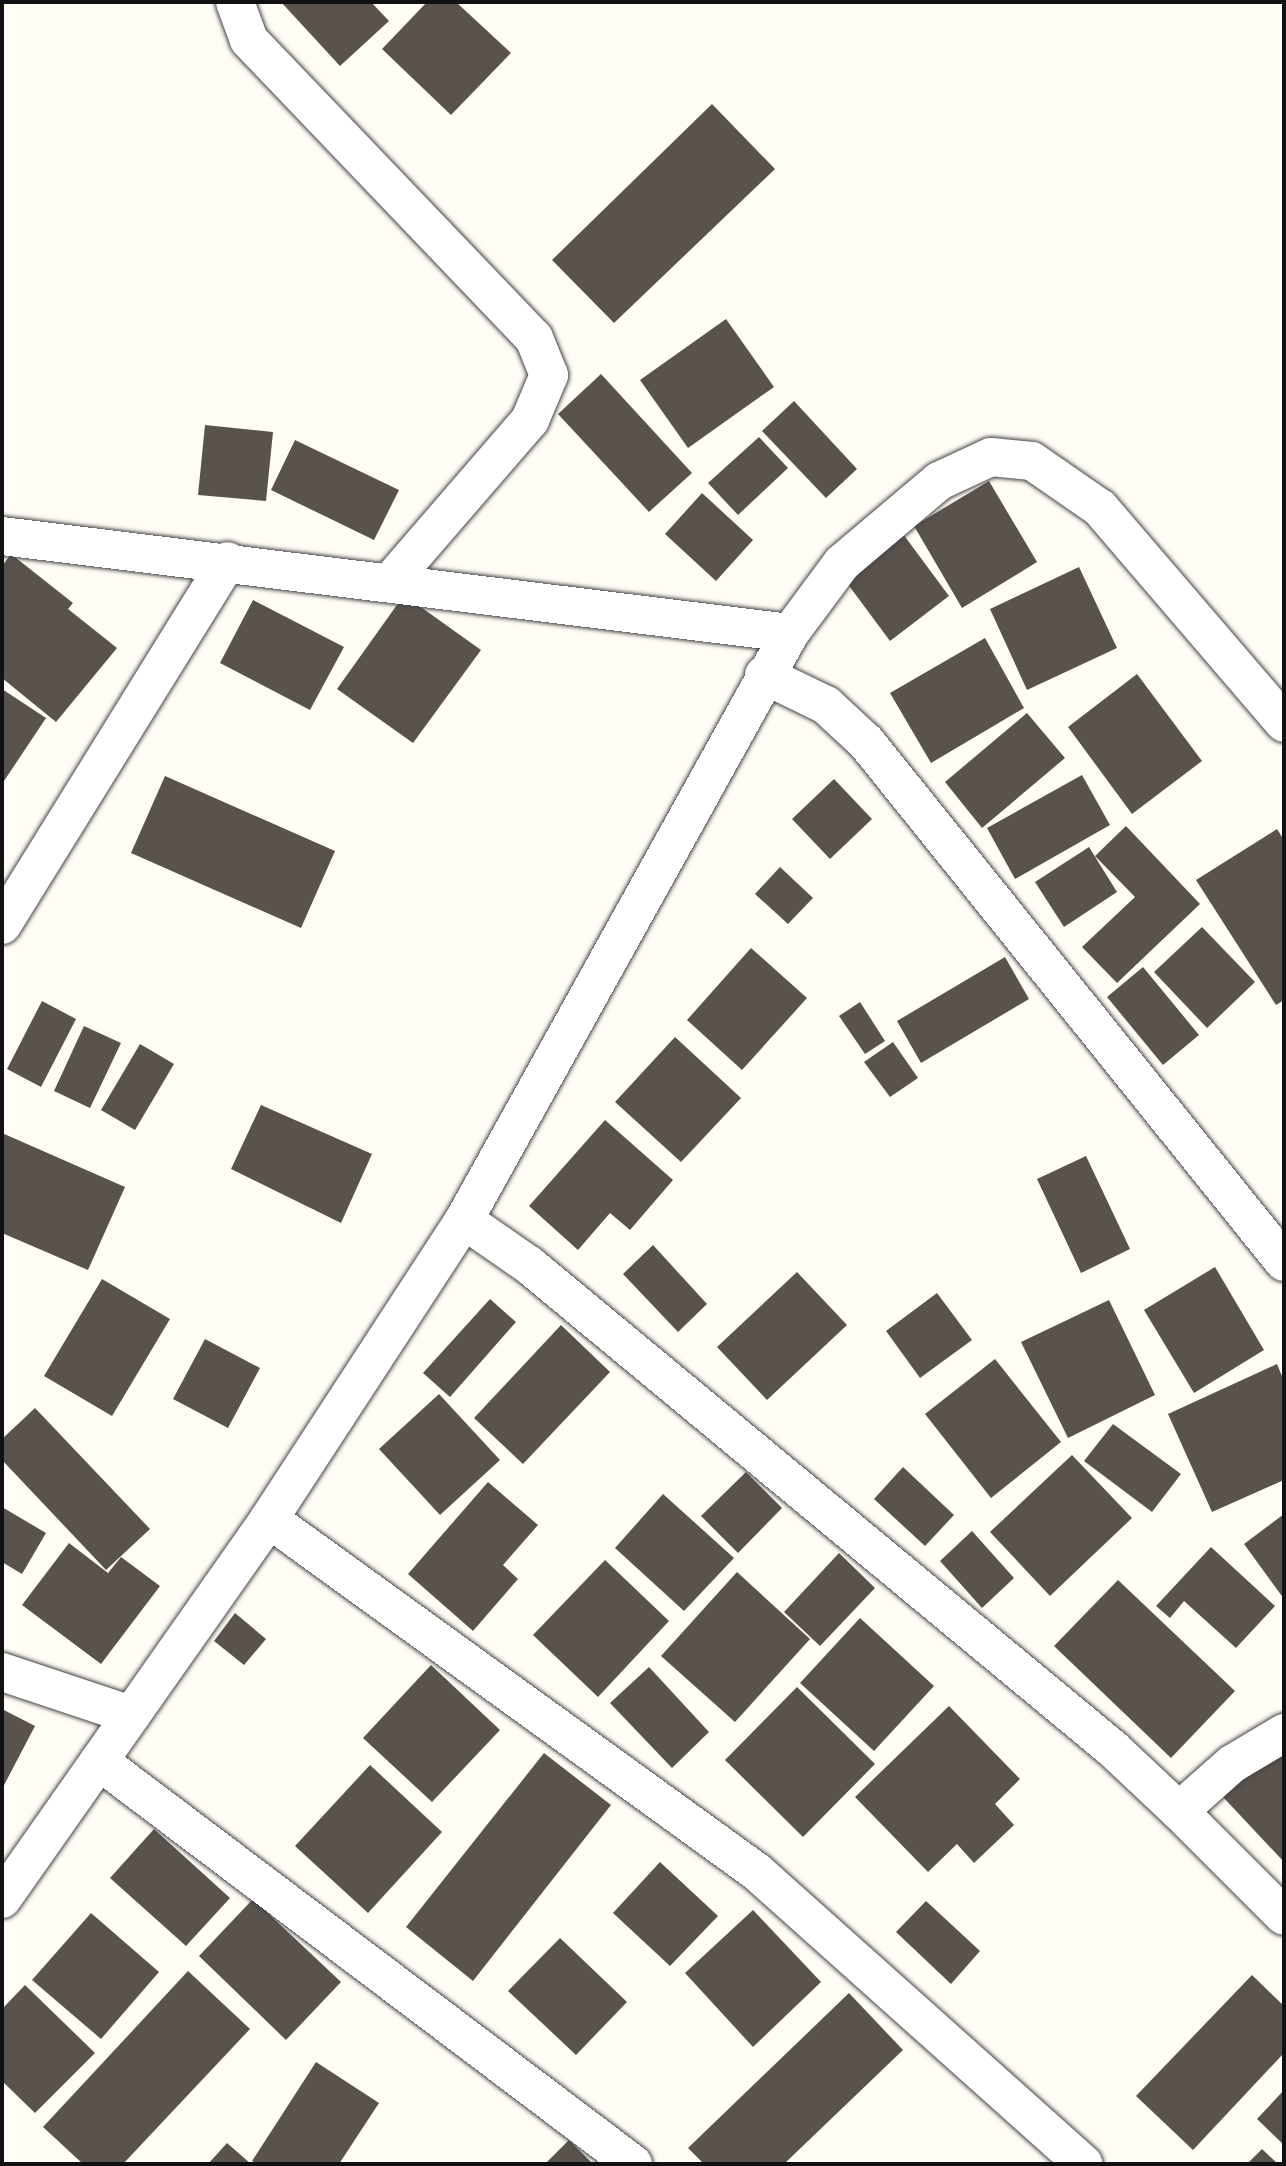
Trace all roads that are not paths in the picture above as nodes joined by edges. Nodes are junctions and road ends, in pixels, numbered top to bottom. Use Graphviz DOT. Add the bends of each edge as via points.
graph roads {
  1 [pos="235,2"];
  2 [pos="2,536"];
  3 [pos="228,561"];
  4 [pos="391,581"];
  5 [pos="790,633"];
  6 [pos="764,675"];
  7 [pos="1284,723"];
  8 [pos="16,879"];
  9 [pos="2,925"];
  10 [pos="464,1220"];
  11 [pos="1278,1241"];
  12 [pos="269,1519"];
  13 [pos="2,1672"];
  14 [pos="131,1715"];
  15 [pos="1284,1733"];
  16 [pos="99,1761"];
  17 [pos="1179,1811"];
  18 [pos="2,1899"];
  19 [pos="1284,1916"];
  20 [pos="633,2164"];
  21 [pos="1084,2164"];
  1 -- 4 [label="street" via="249,40 534,338 550,375 530,420"];
  2 -- 3 [label="street"];
  3 -- 4 [label="street"];
  3 -- 8 [label="street"];
  4 -- 5 [label="street"];
  5 -- 6 [label="street"];
  5 -- 7 [label="street" via="842,564 939,481 991,457 1032,461 1100,509"];
  6 -- 10 [label="street"];
  6 -- 11 [label="street" via="826,705 866,742"];
  8 -- 9 [label="street"];
  10 -- 12 [label="street"];
  10 -- 17 [label="street" via="530,1265 1104,1741"];
  12 -- 14 [label="street"];
  12 -- 21 [label="street" via="757,1872"];
  13 -- 14 [label="street"];
  14 -- 16 [label="street"];
  15 -- 17 [label="street" via="1232,1763"];
  16 -- 18 [label="street"];
  16 -- 20 [label="street"];
  17 -- 19 [label="street"];
}
